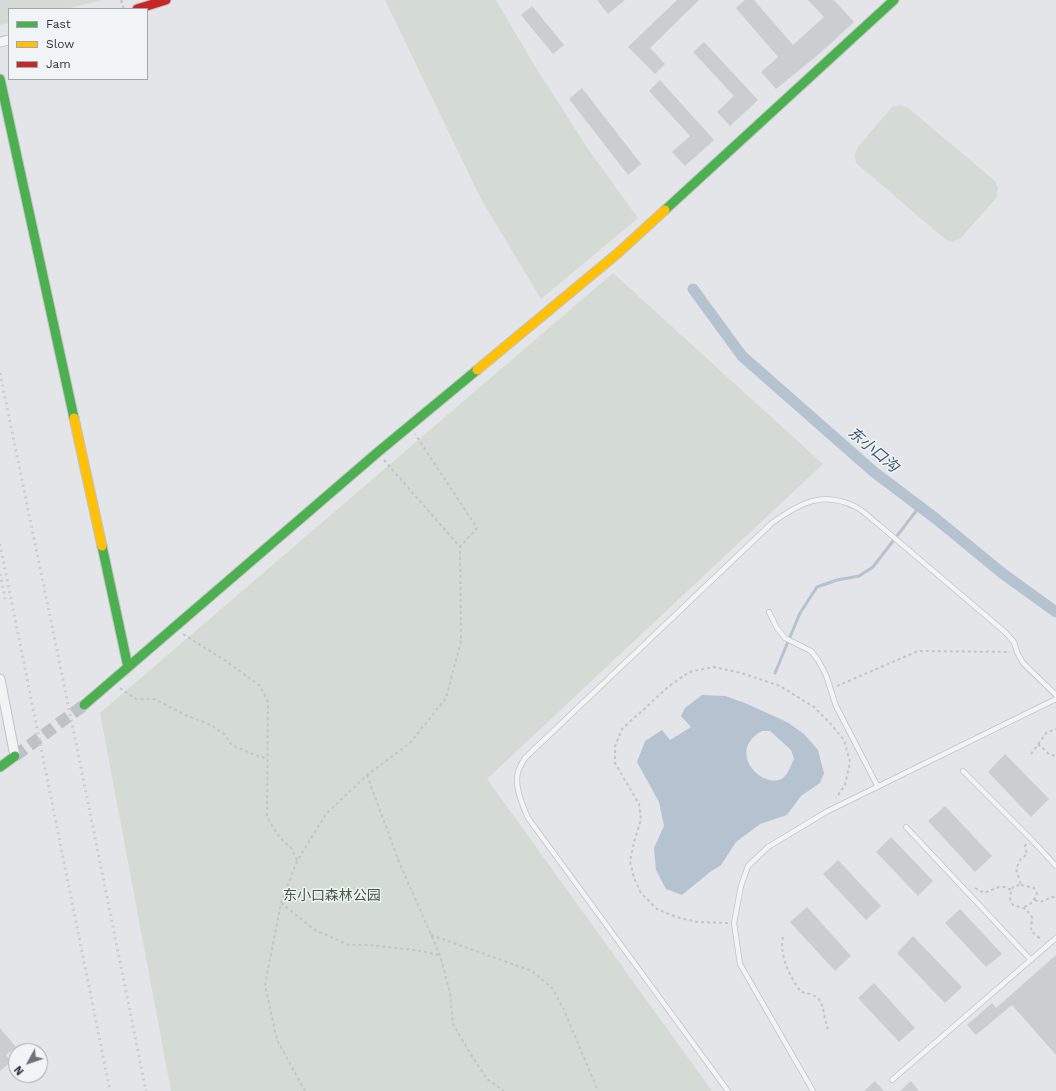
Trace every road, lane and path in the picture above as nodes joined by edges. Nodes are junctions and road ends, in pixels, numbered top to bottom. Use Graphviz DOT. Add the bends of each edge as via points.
graph roads {
  1 [pos="166,0"];
  2 [pos="894,0"];
  3 [pos="140,8"];
  4 [pos="0,79"];
  5 [pos="410,426"];
  6 [pos="378,452"];
  7 [pos="460,546"];
  8 [pos="769,612"];
  9 [pos="173,629"];
  10 [pos="1017,652"];
  11 [pos="128,667"];
  12 [pos="0,679"];
  13 [pos="111,682"];
  14 [pos="831,689"];
  15 [pos="1056,695"];
  16 [pos="1056,699"];
  17 [pos="84,705"];
  18 [pos="1056,728"];
  19 [pos="1038,744"];
  20 [pos="1031,754"];
  21 [pos="1056,756"];
  22 [pos="268,758"];
  23 [pos="0,767"];
  24 [pos="962,771"];
  25 [pos="367,774"];
  26 [pos="878,787"];
  27 [pos="826,812"];
  28 [pos="906,827"];
  29 [pos="1030,839"];
  30 [pos="297,861"];
  31 [pos="1056,866"];
  32 [pos="1021,885"];
  33 [pos="964,888"];
  34 [pos="1011,890"];
  35 [pos="1056,898"];
  36 [pos="1035,900"];
  37 [pos="281,903"];
  38 [pos="1023,908"];
  39 [pos="734,923"];
  40 [pos="430,934"];
  41 [pos="783,938"];
  42 [pos="1056,938"];
  43 [pos="1047,946"];
  44 [pos="440,955"];
  45 [pos="1031,960"];
  46 [pos="828,1029"];
  47 [pos="892,1080"];
  48 [pos="305,1091"];
  49 [pos="504,1091"];
  50 [pos="598,1091"];
  51 [pos="728,1091"];
  52 [pos="813,1091"];
  1 -- 3 [label="street"];
  2 -- 5 [label="street" via="618,253"];
  4 -- 11 [label="street"];
  5 -- 6 [label="street"];
  5 -- 7 [label="path" via="477,528"];
  6 -- 7 [label="path"];
  6 -- 9 [label="street"];
  7 -- 25 [label="path" via="461,641 446,698 410,743"];
  8 -- 14 [label="lane" via="785,638 810,651 818,660"];
  9 -- 11 [label="street"];
  9 -- 22 [label="path" via="226,661 260,686 268,702"];
  10 -- 14 [label="path" via="918,651"];
  10 -- 15 [label="lane" via="1023,663"];
  10 -- 51 [label="lane" via="1014,642 1005,632 858,507 839,500 820,499 802,505 772,523 525,758 518,770 518,786 528,818"];
  11 -- 13 [label="street"];
  12 -- 23 [label="street" via="15,756"];
  13 -- 17 [label="street"];
  13 -- 22 [label="path" via="136,699 154,699 209,724 224,734 232,745"];
  14 -- 26 [label="lane" via="836,706"];
  16 -- 26 [label="lane"];
  18 -- 19 [label="path" via="1047,732"];
  19 -- 20 [label="path"];
  19 -- 21 [label="path" via="1050,755"];
  22 -- 30 [label="path" via="267,817 279,837 291,848"];
  24 -- 29 [label="lane"];
  25 -- 30 [label="path" via="326,814"];
  25 -- 40 [label="path" via="398,862"];
  26 -- 27 [label="lane"];
  27 -- 39 [label="lane" via="768,847 748,866 741,886"];
  27 -- 39 [label="path" via="845,784 850,762 844,740 814,707 780,686 714,667 689,672 668,687 622,729 615,746 615,763 640,804 641,820 630,861 641,893 657,909 676,917 696,922"];
  28 -- 33 [label="lane"];
  29 -- 31 [label="lane"];
  29 -- 32 [label="path" via="1025,846 1027,854 1020,860 1016,869"];
  30 -- 37 [label="path"];
  32 -- 34 [label="path" via="1014,886"];
  32 -- 36 [label="path" via="1034,888 1037,893"];
  33 -- 34 [label="path" via="970,884 984,893 998,887"];
  33 -- 45 [label="lane"];
  34 -- 38 [label="path" via="1010,899 1013,905"];
  35 -- 36 [label="path" via="1040,902"];
  36 -- 38 [label="path"];
  37 -- 44 [label="path" via="315,930 349,945 384,946"];
  37 -- 48 [label="path" via="265,986 276,1040"];
  38 -- 43 [label="path" via="1032,917 1031,931"];
  39 -- 52 [label="lane" via="740,964"];
  40 -- 44 [label="path"];
  40 -- 50 [label="path" via="532,971 552,988"];
  41 -- 46 [label="path" via="787,968 801,992 813,993 820,999"];
  42 -- 43 [label="lane"];
  43 -- 45 [label="lane"];
  44 -- 49 [label="path" via="450,993 453,1024 487,1079"];
  45 -- 47 [label="lane"];
}
